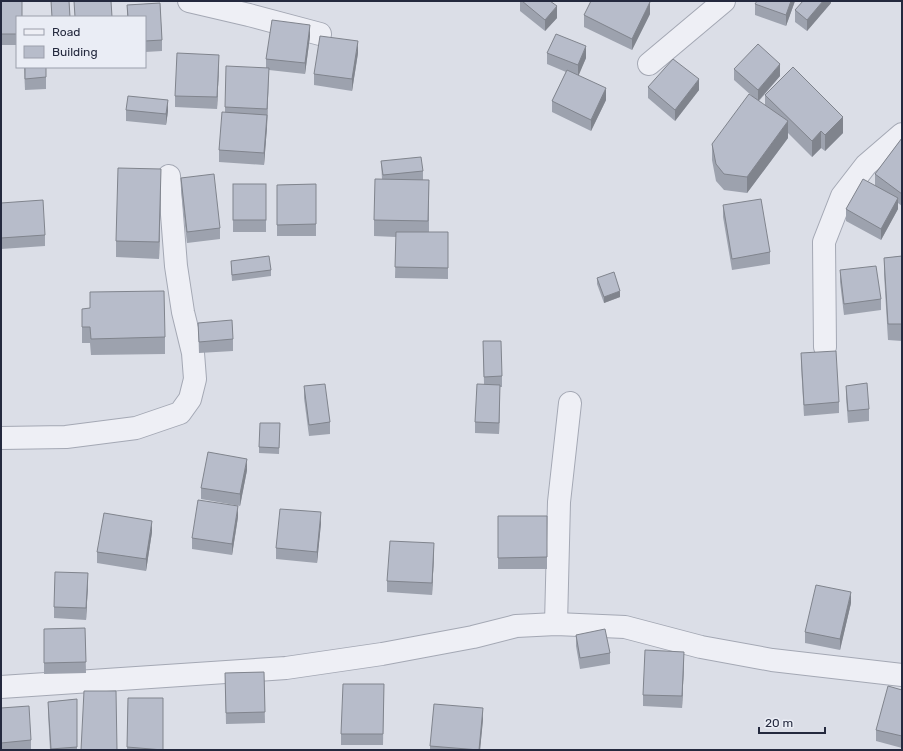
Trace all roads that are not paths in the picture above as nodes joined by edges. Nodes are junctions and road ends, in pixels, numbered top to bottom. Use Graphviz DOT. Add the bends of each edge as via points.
graph roads {
  1 [pos="189,1"];
  2 [pos="724,1"];
  3 [pos="320,34"];
  4 [pos="649,64"];
  5 [pos="902,134"];
  6 [pos="169,176"];
  7 [pos="825,346"];
  8 [pos="570,403"];
  9 [pos="1,438"];
  10 [pos="556,624"];
  11 [pos="902,675"];
  12 [pos="1,687"];
  1 -- 3 [label="street"];
  2 -- 4 [label="street"];
  5 -- 7 [label="street" via="866,165 842,196 824,242"];
  6 -- 9 [label="street" via="176,266 193,353 195,379 190,399 180,413 136,428 66,437"];
  8 -- 10 [label="street" via="558,502"];
  10 -- 11 [label="street" via="625,627 701,647 772,660"];
  10 -- 12 [label="street" via="516,626 382,654 286,668"];
}
